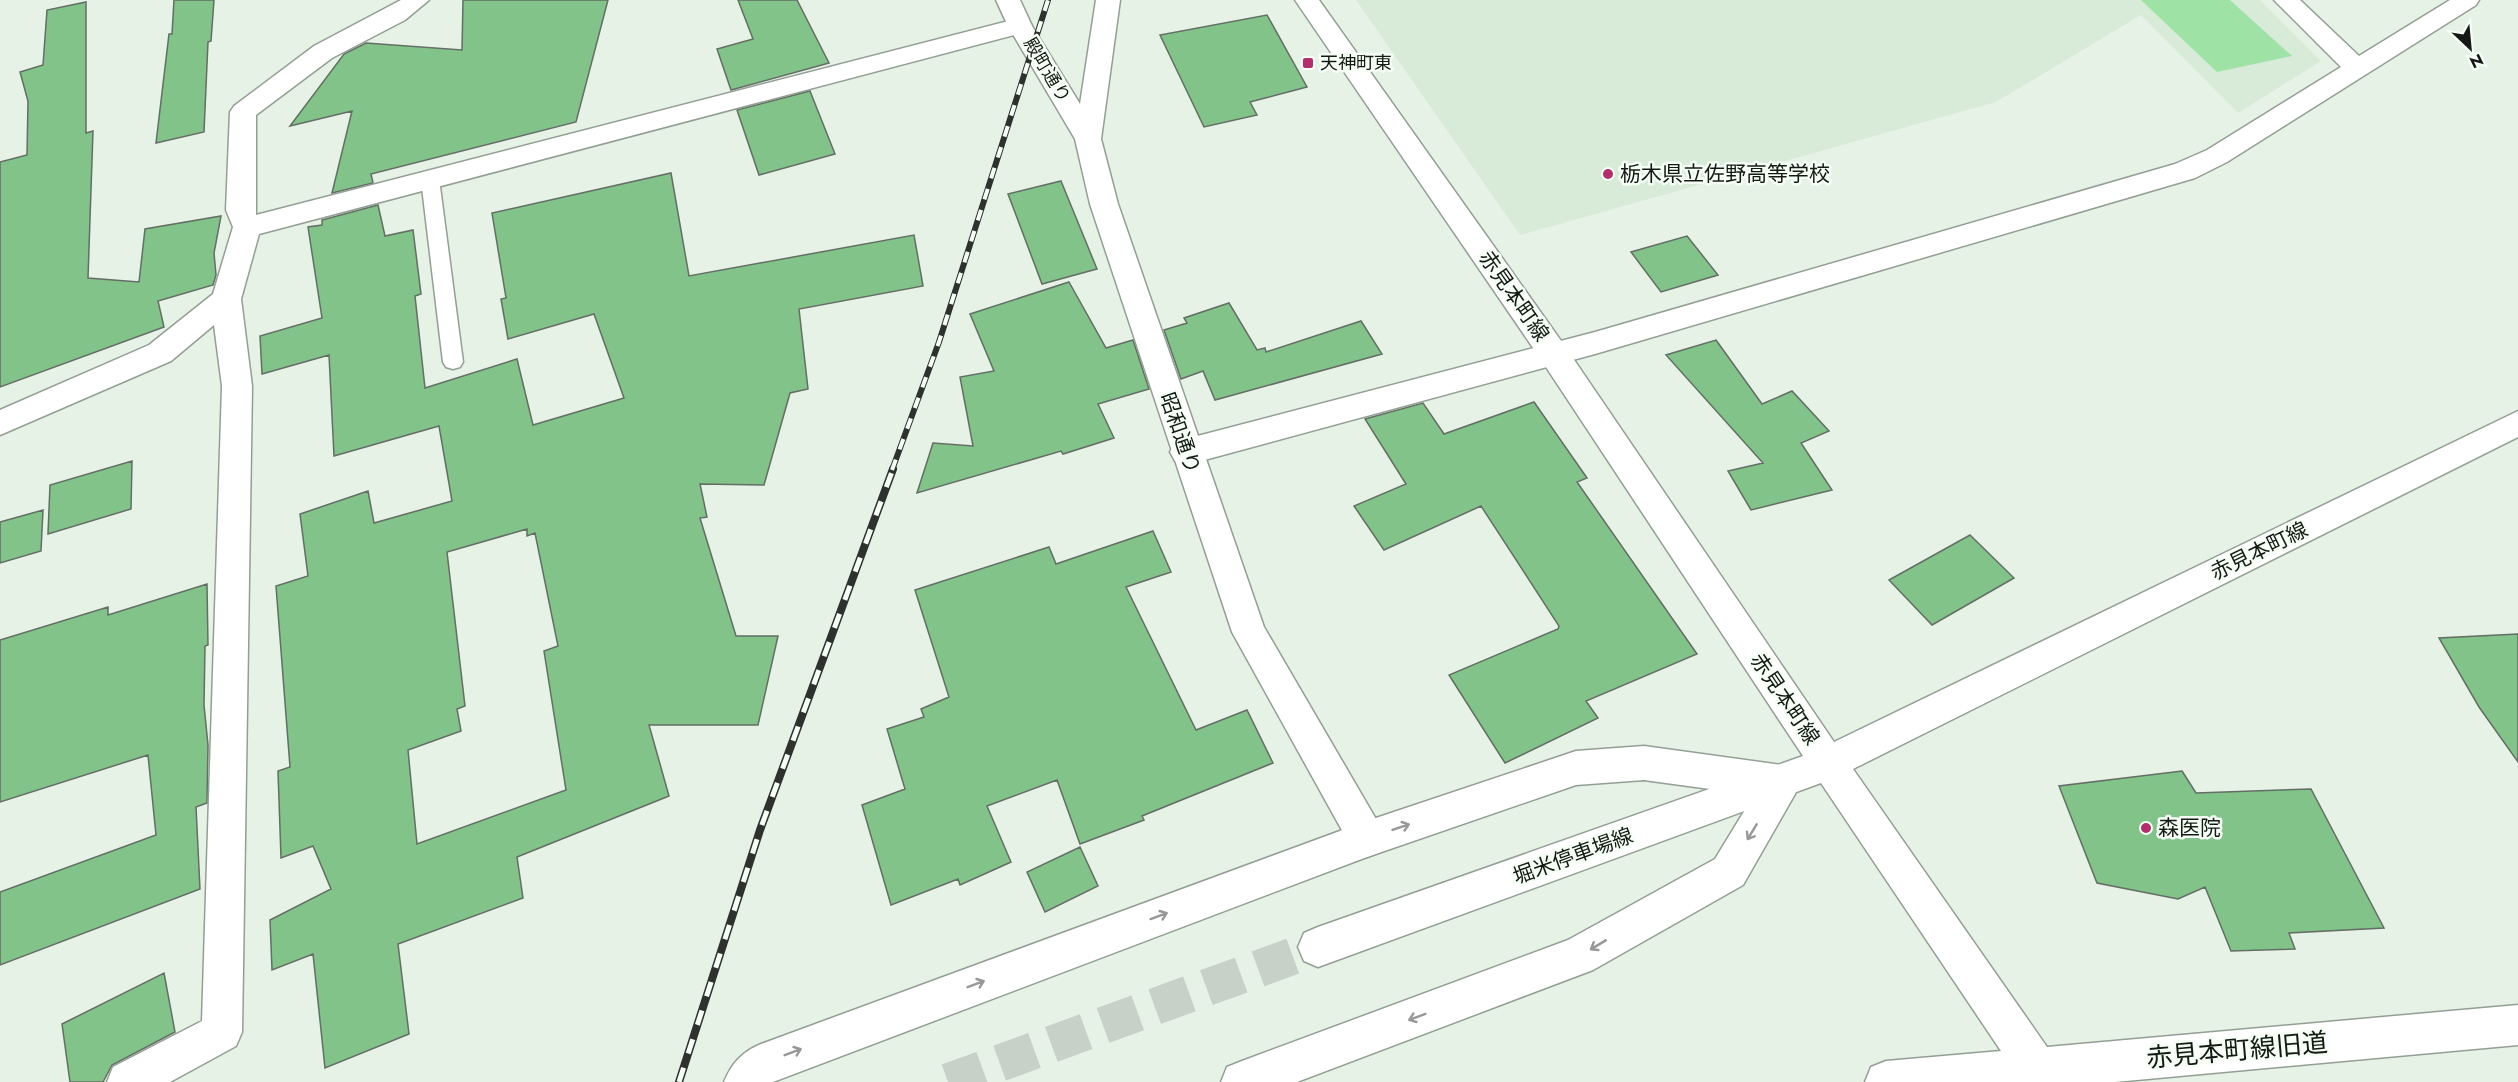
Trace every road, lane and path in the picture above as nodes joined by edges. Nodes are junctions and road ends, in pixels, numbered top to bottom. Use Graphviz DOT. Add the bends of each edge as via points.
graph roads {
  1 [pos="417,0"];
  2 [pos="1008,0"];
  3 [pos="1108,0"];
  4 [pos="1307,0"];
  5 [pos="2286,0"];
  6 [pos="2467,0"];
  7 [pos="1020,26"];
  8 [pos="2358,69"];
  9 [pos="1088,139"];
  10 [pos="430,179"];
  11 [pos="247,227"];
  12 [pos="226,299"];
  13 [pos="1554,353"];
  14 [pos="453,363"];
  15 [pos="0,423"];
  16 [pos="2518,423"];
  17 [pos="1186,452"];
  18 [pos="1828,763"];
  19 [pos="1782,782"];
  20 [pos="1367,839"];
  21 [pos="1318,947"];
  22 [pos="2518,1024"];
  23 [pos="2043,1075"];
  24 [pos="128,1082"];
  25 [pos="745,1082"];
  26 [pos="1242,1082"];
  27 [pos="1886,1082"];
  1 -- 11 [label="street" via="396,15 323,51 243,112 240,210"];
  2 -- 7 [label="street, 殿町通り"];
  3 -- 9 [label="street, 昭和通り"];
  4 -- 13 [label="street, 赤見本町線"];
  5 -- 8 [label="street"];
  6 -- 8 [label="street"];
  7 -- 9 [label="street, 殿町通り"];
  7 -- 10 [label="street"];
  8 -- 13 [label="street" via="2217,156 2185,171"];
  9 -- 17 [label="street, 昭和通り" via="1104,204"];
  10 -- 11 [label="street"];
  10 -- 14 [label="lane"];
  11 -- 12 [label="street"];
  12 -- 15 [label="street" via="160,353"];
  12 -- 24 [label="street" via="237,386 222,1032"];
  13 -- 17 [label="street"];
  13 -- 18 [label="street, 赤見本町線"];
  16 -- 18 [label="street, 赤見本町線"];
  17 -- 20 [label="street, 昭和通り" via="1249,632"];
  18 -- 19 [label="street, 堀米停車場線"];
  18 -- 23 [label="street"];
  20 -- 19 [label="street, one-way" via="1576,768 1644,763"];
  19 -- 21 [label="street, 堀米停車場線"];
  19 -- 26 [label="street, one-way" via="1728,872 1579,956"];
  25 -- 20 [label="street, one-way" via="760,1065"];
  22 -- 23 [label="street, 赤見本町線旧道"];
  23 -- 27 [label="street, 赤見本町線旧道"];
}
